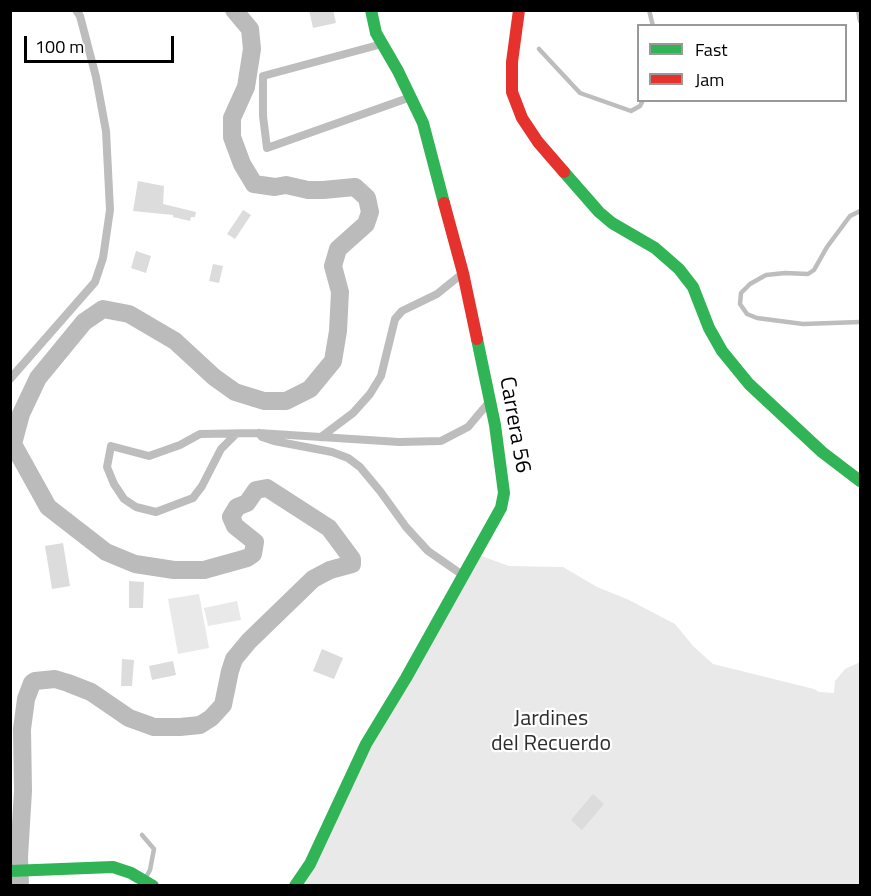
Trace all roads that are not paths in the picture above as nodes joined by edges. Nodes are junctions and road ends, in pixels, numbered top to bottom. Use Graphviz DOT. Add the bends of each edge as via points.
graph roads {
  1 [pos="76,10"];
  2 [pos="370,10"];
  3 [pos="519,10"];
  4 [pos="858,10"];
  5 [pos="861,21"];
  6 [pos="382,44"];
  7 [pos="539,49"];
  8 [pos="411,97"];
  9 [pos="642,102"];
  10 [pos="861,211"];
  11 [pos="463,273"];
  12 [pos="861,322"];
  13 [pos="10,379"];
  14 [pos="490,401"];
  15 [pos="258,433"];
  16 [pos="235,435"];
  17 [pos="321,437"];
  18 [pos="861,481"];
  19 [pos="464,576"];
  20 [pos="142,835"];
  21 [pos="10,871"];
  22 [pos="149,882"];
  23 [pos="295,885"];
  1 -- 13 [label="street" via="96,77 106,130 110,210 103,258 95,282"];
  2 -- 6 [label="street, Carrera 56"];
  3 -- 18 [label="street" via="512,93 538,142 599,212 655,248 679,269 693,287 722,351 749,384 815,446"];
  4 -- 5 [label="lane"];
  6 -- 8 [label="street, Carrera 56"];
  6 -- 8 [label="street" via="263,76 267,148"];
  7 -- 9 [label="lane" via="580,93 631,111"];
  8 -- 11 [label="street, Carrera 56" via="423,123"];
  10 -- 12 [label="lane" via="850,216 814,270 808,274 766,275 741,293 740,304 747,314 757,318 803,324"];
  11 -- 14 [label="street, Carrera 56"];
  11 -- 17 [label="street" via="395,319 381,375 370,393"];
  14 -- 17 [label="street" via="468,426 441,441"];
  14 -- 19 [label="street, Carrera 56" via="504,492 501,508"];
  15 -- 16 [label="street"];
  15 -- 17 [label="street"];
  15 -- 19 [label="street" via="274,441 348,458 367,475 428,551"];
  16 -- 16 [label="street" via="200,434 149,456 111,446 107,468 124,499 156,512 193,498 221,449"];
  19 -- 23 [label="street, Carrera 56" via="366,744 310,864"];
  20 -- 22 [label="lane" via="154,849"];
  21 -- 22 [label="street" via="113,867"];
}
